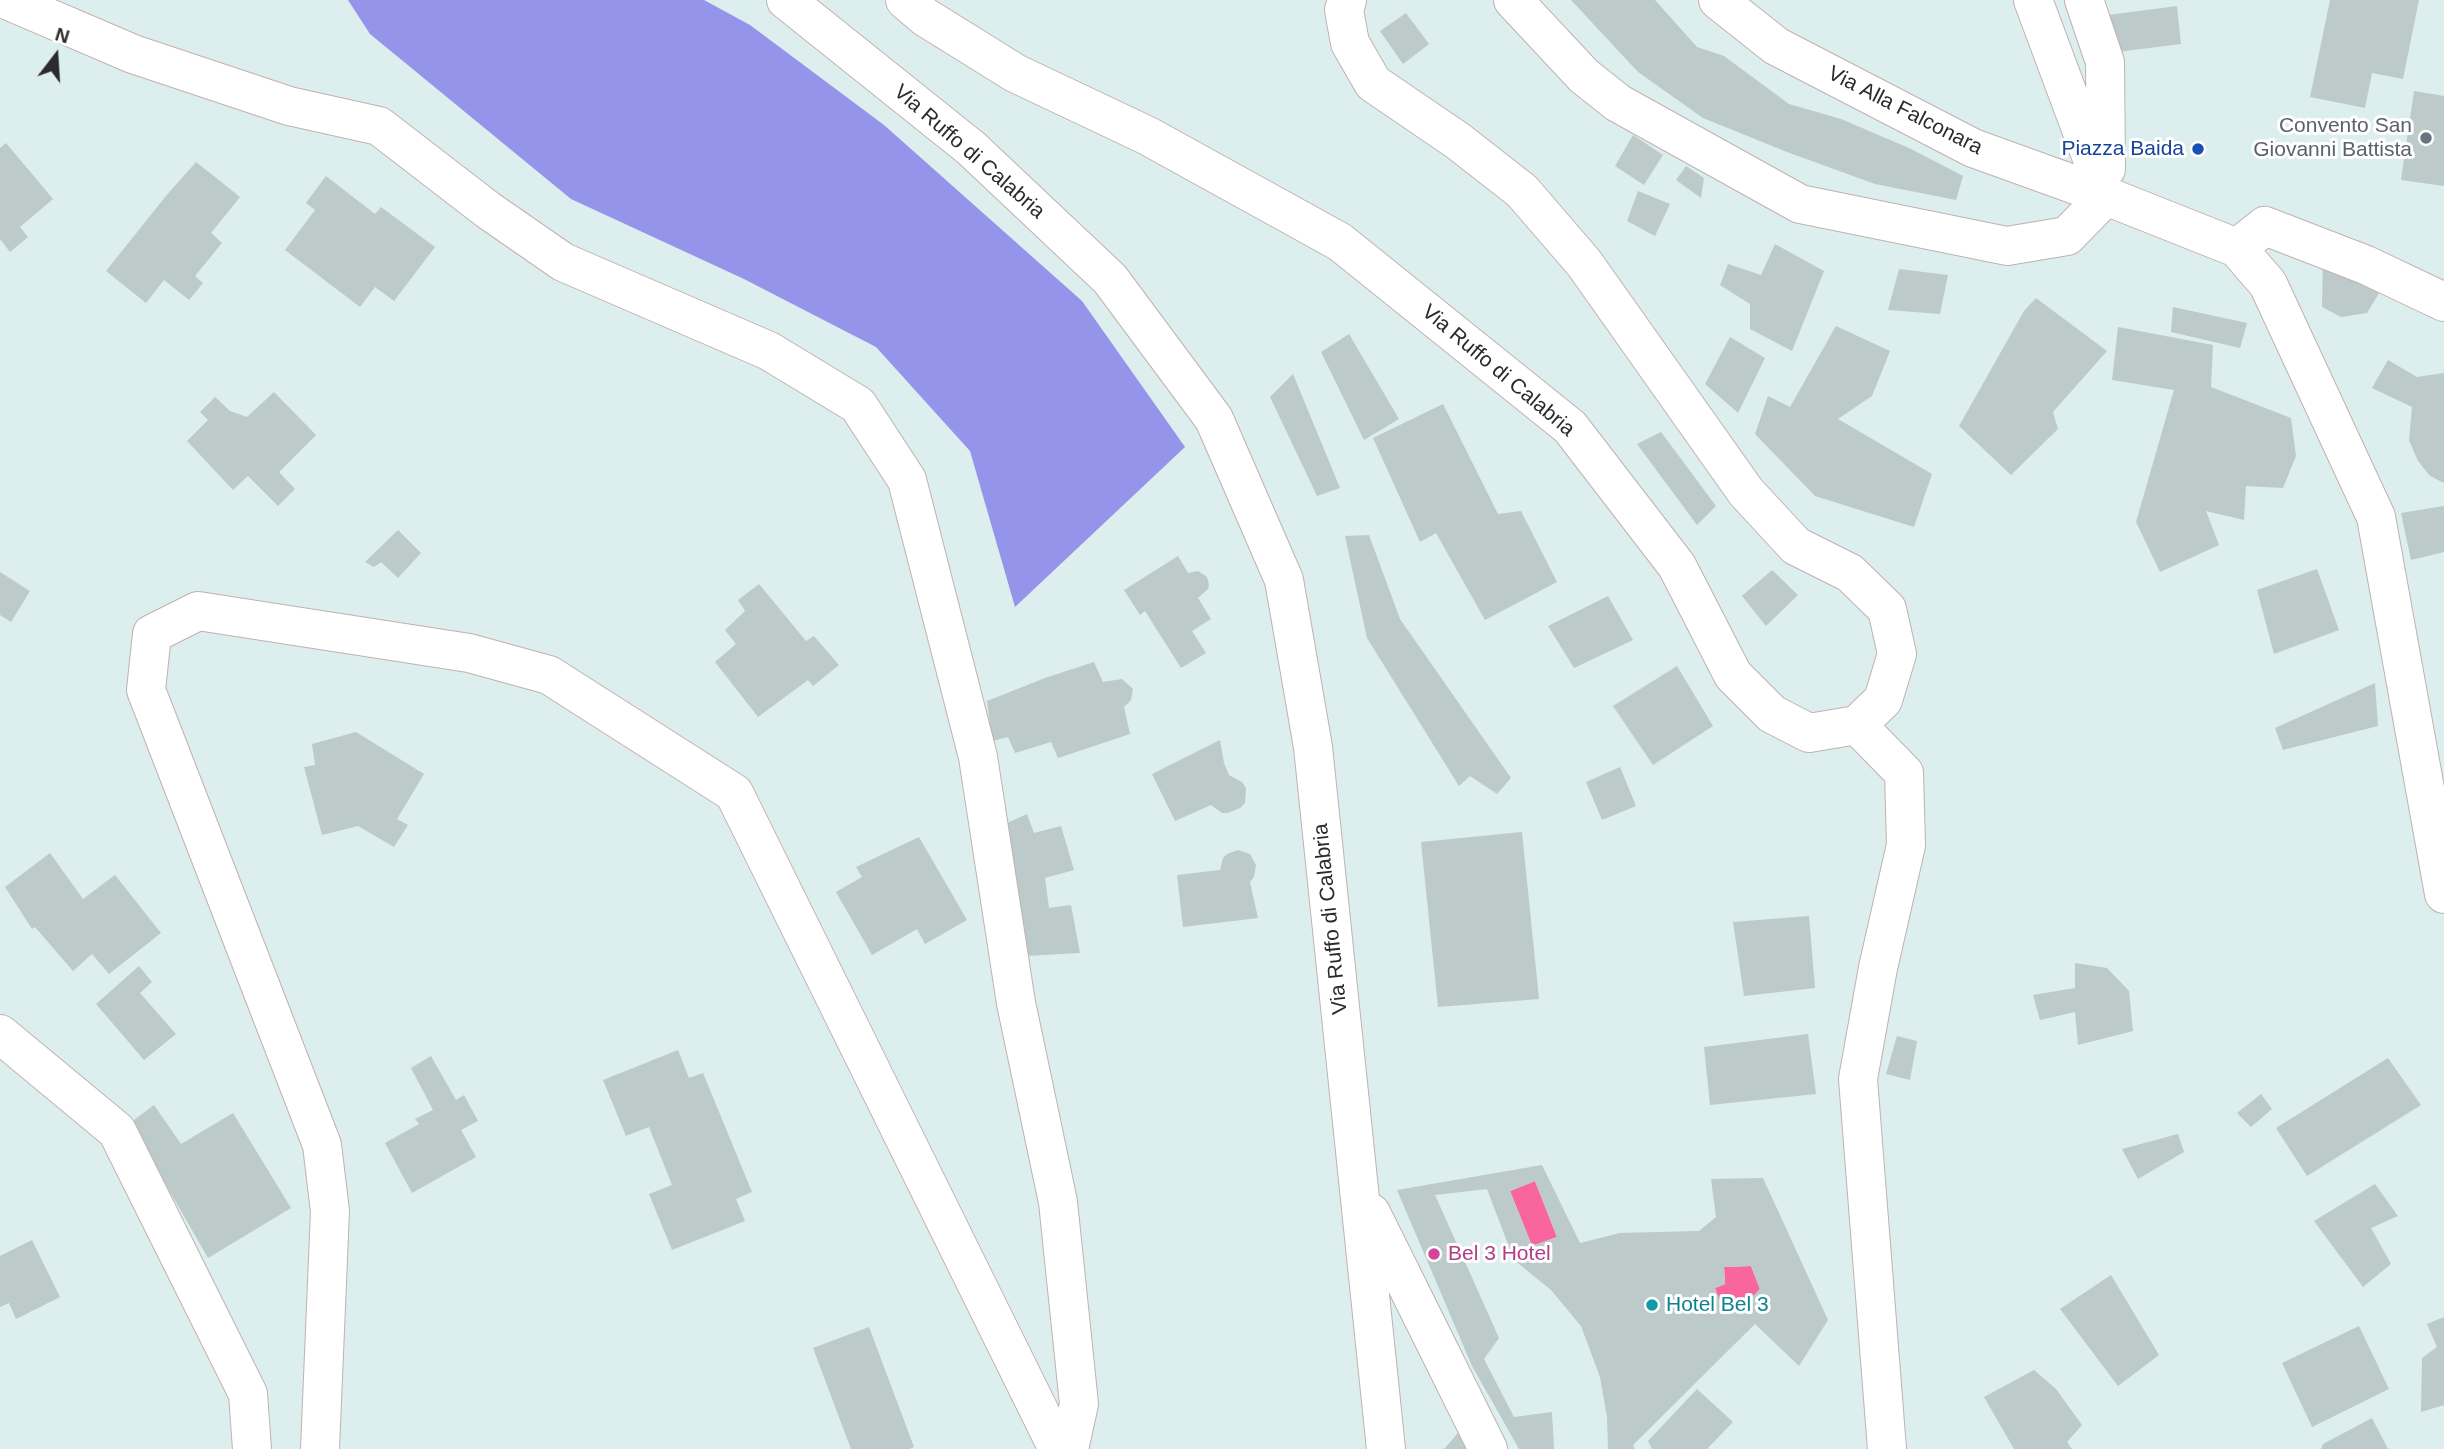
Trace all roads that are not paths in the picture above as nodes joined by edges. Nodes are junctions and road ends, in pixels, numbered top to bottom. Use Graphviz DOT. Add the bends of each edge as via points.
graph roads {
  1 [pos="7,0"];
  2 [pos="786,0"];
  3 [pos="905,0"];
  4 [pos="1348,0"];
  5 [pos="1513,0"];
  6 [pos="1718,0"];
  7 [pos="2033,0"];
  8 [pos="2084,0"];
  9 [pos="2106,196"];
  10 [pos="2237,248"];
  11 [pos="2444,302"];
  12 [pos="1857,725"];
  13 [pos="2444,894"];
  14 [pos="0,1034"];
  15 [pos="1359,1189"];
  16 [pos="252,1449"];
  17 [pos="320,1449"];
  18 [pos="1058,1449"];
  19 [pos="1069,1449"];
  20 [pos="1386,1449"];
  21 [pos="1488,1449"];
  22 [pos="1887,1449"];
  1 -- 19 [label="street" via="133,54 289,106 379,126 563,261 769,351 858,405 907,480 978,757 1016,1003 1058,1202 1079,1404"];
  2 -- 15 [label="street, Via Ruffo di Calabria" via="971,149 1110,279 1214,419 1283,580 1313,747"];
  3 -- 12 [label="street, Via Ruffo di Calabria" via="1015,73 1148,136 1340,242 1570,426 1677,565 1733,676 1772,714 1809,733"];
  4 -- 12 [label="street" via="1344,10 1350,43 1373,83 1522,191 1584,263 1745,492 1796,546 1850,573 1887,609 1897,654 1883,700"];
  5 -- 9 [label="street" via="1584,76 1618,103 1800,204 2007,246 2067,236"];
  6 -- 9 [label="street, Via Alla Falconara" via="1776,46 1973,148"];
  7 -- 9 [label="street"];
  8 -- 9 [label="street" via="2105,62"];
  9 -- 10 [label="street, Via Alla Falconara"];
  10 -- 11 [label="street" via="2265,226 2366,265"];
  10 -- 13 [label="street" via="2268,284 2376,517"];
  12 -- 22 [label="street" via="1904,773 1906,845 1858,1079"];
  14 -- 16 [label="street" via="117,1131 248,1394"];
  15 -- 20 [label="street, Via Ruffo di Calabria"];
  15 -- 21 [label="street"];
  17 -- 18 [label="street" via="330,1211 322,1145 146,690 152,634 198,611 469,653 549,675 734,793"];
}
